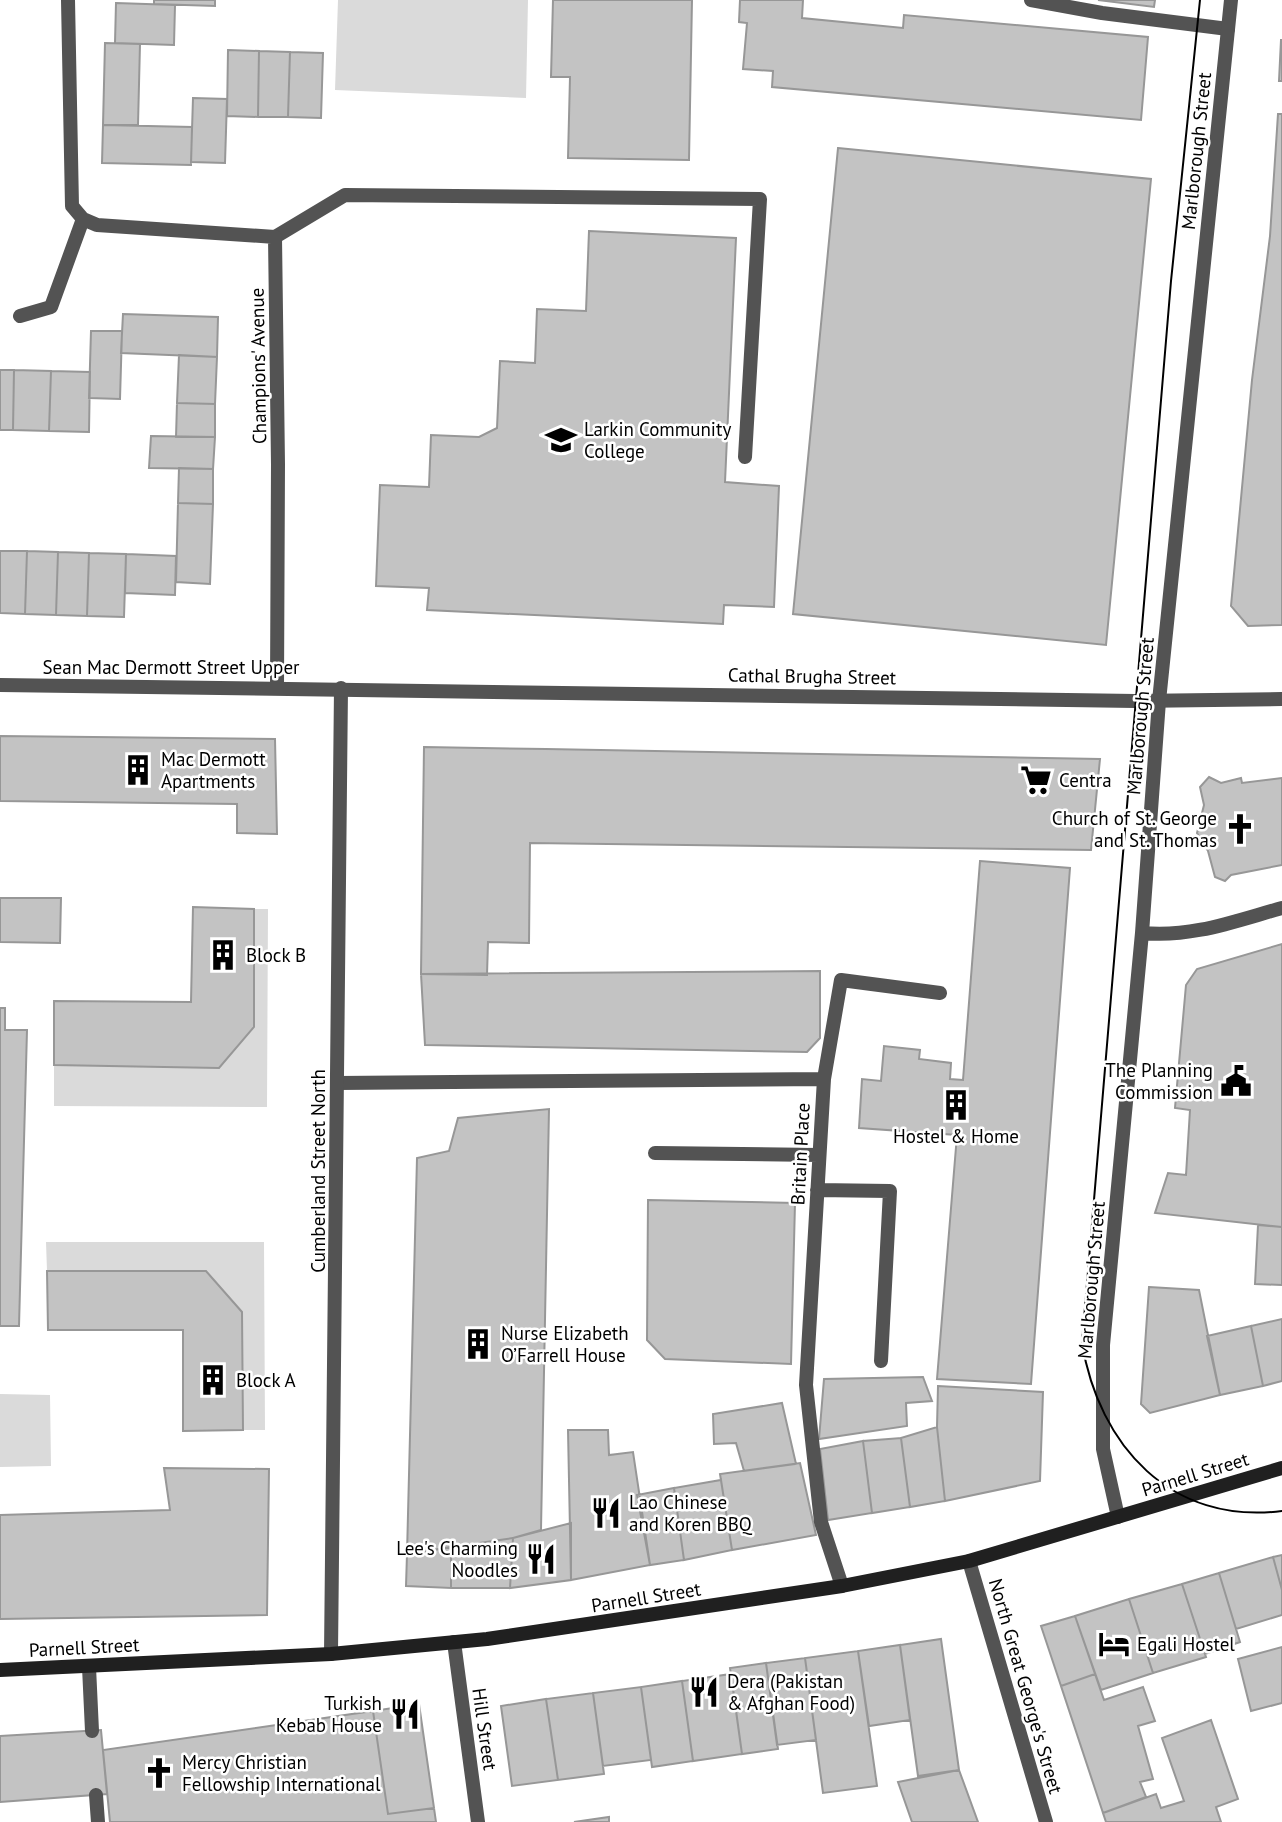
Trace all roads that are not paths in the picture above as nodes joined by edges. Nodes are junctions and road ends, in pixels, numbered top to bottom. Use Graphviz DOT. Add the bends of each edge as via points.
graph roads {
  1 [pos="68,0"];
  2 [pos="1031,0"];
  3 [pos="1231,0"];
  4 [pos="1228,29"];
  5 [pos="83,219"];
  6 [pos="275,237"];
  7 [pos="20,316"];
  8 [pos="745,457"];
  9 [pos="0,685"];
  10 [pos="276,688"];
  11 [pos="341,688"];
  12 [pos="1282,699"];
  13 [pos="1159,701"];
  14 [pos="1282,908"];
  15 [pos="1142,933"];
  16 [pos="940,993"];
  17 [pos="824,1079"];
  18 [pos="338,1083"];
  19 [pos="655,1153"];
  20 [pos="819,1155"];
  21 [pos="817,1190"];
  22 [pos="881,1361"];
  23 [pos="1282,1468"];
  24 [pos="1118,1517"];
  25 [pos="969,1561"];
  26 [pos="842,1586"];
  27 [pos="454,1642"];
  28 [pos="331,1654"];
  29 [pos="89,1667"];
  30 [pos="0,1670"];
  31 [pos="92,1731"];
  32 [pos="96,1795"];
  33 [pos="98,1822"];
  34 [pos="478,1822"];
  35 [pos="1046,1822"];
  1 -- 5 [label="street" via="72,206"];
  2 -- 4 [label="street"];
  3 -- 4 [label="street, Marlborough Street"];
  4 -- 13 [label="street, Marlborough Street"];
  5 -- 6 [label="street" via="97,225"];
  5 -- 7 [label="street" via="51,307"];
  6 -- 8 [label="street" via="345,195 760,200"];
  6 -- 10 [label="street, Champions' Avenue"];
  9 -- 10 [label="street, Sean Mac Dermott Street Upper"];
  10 -- 11 [label="street, Sean Mac Dermott Street Upper"];
  11 -- 13 [label="street, Cathal Brugha Street"];
  11 -- 18 [label="street, Cumberland Street North"];
  12 -- 13 [label="street, Cathal Brugha Street"];
  13 -- 15 [label="street, Marlborough Street"];
  14 -- 15 [label="street" via="1197,932 1172,936"];
  15 -- 24 [label="street, Marlborough Street" via="1103,1345 1103,1449"];
  16 -- 17 [label="street" via="841,980"];
  17 -- 18 [label="street, Britain Place"];
  17 -- 20 [label="street, Britain Place"];
  18 -- 28 [label="street, Cumberland Street North"];
  19 -- 20 [label="street"];
  20 -- 21 [label="street, Britain Place"];
  21 -- 22 [label="street" via="890,1191"];
  21 -- 26 [label="street, Britain Place" via="806,1385 821,1522"];
  23 -- 24 [label="main road, Parnell Street"];
  24 -- 25 [label="main road, Parnell Street"];
  25 -- 26 [label="main road, Parnell Street"];
  25 -- 35 [label="street, North Great George's Street"];
  26 -- 27 [label="main road, Parnell Street"];
  27 -- 28 [label="main road, Parnell Street"];
  27 -- 34 [label="street, Hill Street"];
  28 -- 29 [label="main road, Parnell Street"];
  29 -- 30 [label="main road, Parnell Street"];
  29 -- 31 [label="street"];
  32 -- 33 [label="street"];
}
